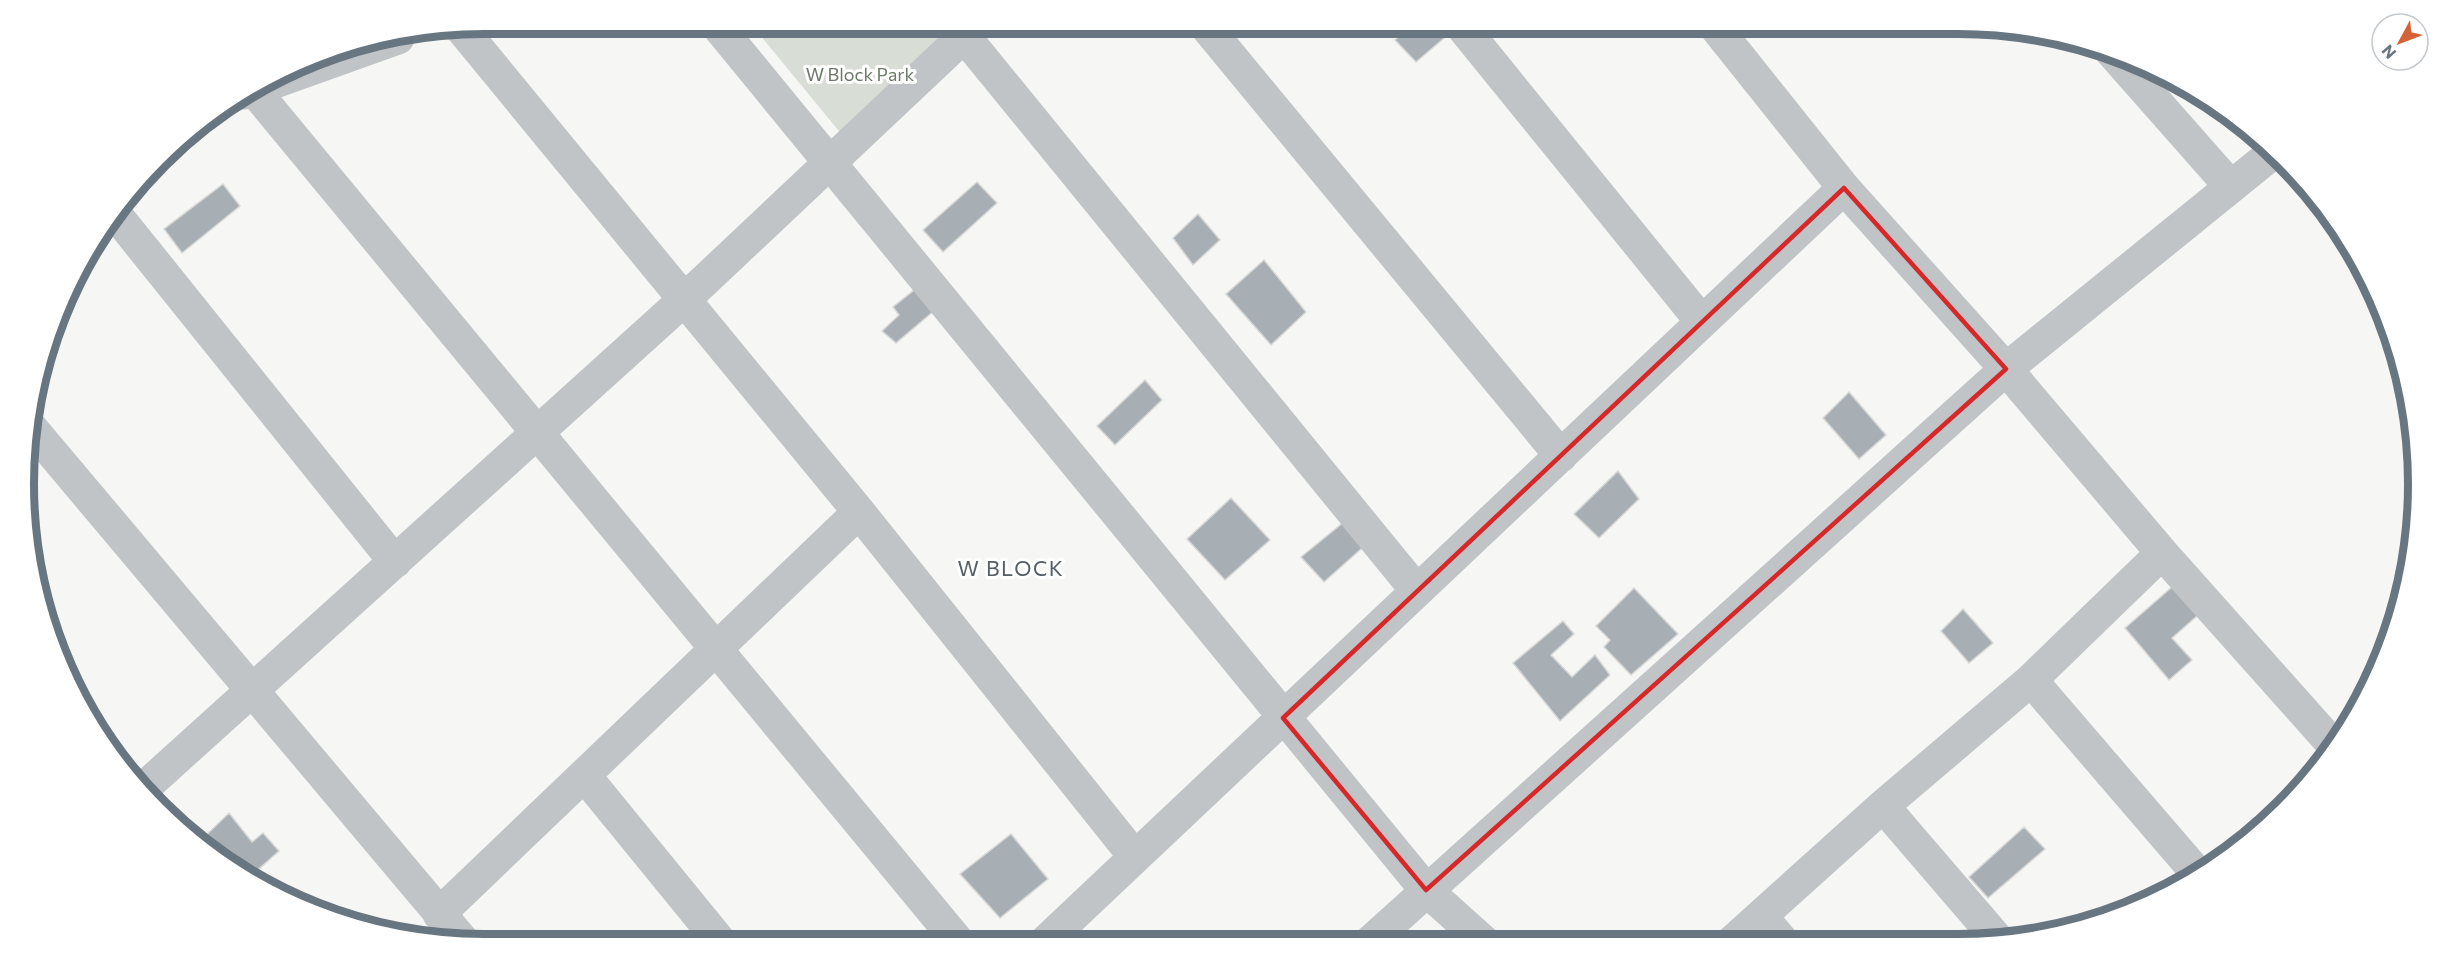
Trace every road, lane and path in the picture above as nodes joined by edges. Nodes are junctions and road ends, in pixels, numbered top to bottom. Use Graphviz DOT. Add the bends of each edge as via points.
graph roads {
  1 [pos="724,34"];
  2 [pos="967,34"];
  3 [pos="974,34"];
  4 [pos="1212,34"];
  5 [pos="1468,34"];
  6 [pos="1721,34"];
  7 [pos="466,35"];
  8 [pos="349,55"];
  9 [pos="323,65"];
  10 [pos="2125,67"];
  11 [pos="255,98"];
  12 [pos="2267,158"];
  13 [pos="831,162"];
  14 [pos="2231,187"];
  15 [pos="1844,188"];
  16 [pos="120,220"];
  17 [pos="686,299"];
  18 [pos="1702,322"];
  19 [pos="2006,369"];
  20 [pos="538,433"];
  21 [pos="37,435"];
  22 [pos="1561,456"];
  23 [pos="859,512"];
  24 [pos="2162,553"];
  25 [pos="395,562"];
  26 [pos="1418,591"];
  27 [pos="716,648"];
  28 [pos="2031,680"];
  29 [pos="253,690"];
  30 [pos="1282,718"];
  31 [pos="2329,740"];
  32 [pos="584,775"];
  33 [pos="149,784"];
  34 [pos="1883,806"];
  35 [pos="1135,857"];
  36 [pos="2193,868"];
  37 [pos="1425,890"];
  38 [pos="439,914"];
  39 [pos="1761,916"];
  40 [pos="457,934"];
  41 [pos="714,934"];
  42 [pos="952,934"];
  43 [pos="1054,934"];
  44 [pos="1379,934"];
  45 [pos="1475,934"];
  46 [pos="1741,934"];
  47 [pos="1777,934"];
  48 [pos="1992,934"];
  1 -- 13 [label="street"];
  2 -- 13 [label="street"];
  3 -- 26 [label="street"];
  4 -- 22 [label="street"];
  5 -- 18 [label="street"];
  6 -- 15 [label="street"];
  7 -- 17 [label="street"];
  8 -- 9 [label="street"];
  10 -- 14 [label="street"];
  11 -- 20 [label="street"];
  12 -- 14 [label="street"];
  13 -- 17 [label="street"];
  13 -- 30 [label="street"];
  14 -- 19 [label="street"];
  15 -- 18 [label="street"];
  15 -- 19 [label="street"];
  16 -- 25 [label="street"];
  17 -- 20 [label="street"];
  17 -- 23 [label="street"];
  18 -- 22 [label="street"];
  19 -- 24 [label="street"];
  19 -- 37 [label="street"];
  20 -- 25 [label="street"];
  20 -- 27 [label="street"];
  21 -- 29 [label="street"];
  22 -- 26 [label="street"];
  23 -- 27 [label="street"];
  23 -- 35 [label="street"];
  24 -- 28 [label="street"];
  24 -- 31 [label="street"];
  25 -- 29 [label="street"];
  26 -- 30 [label="street"];
  27 -- 32 [label="street"];
  27 -- 42 [label="street"];
  28 -- 34 [label="street"];
  28 -- 36 [label="street"];
  29 -- 33 [label="street"];
  29 -- 38 [label="street"];
  30 -- 35 [label="street"];
  30 -- 37 [label="street"];
  32 -- 38 [label="street"];
  32 -- 41 [label="street"];
  34 -- 39 [label="street"];
  34 -- 48 [label="street"];
  35 -- 43 [label="street"];
  37 -- 44 [label="street"];
  37 -- 45 [label="street"];
  38 -- 40 [label="street"];
  39 -- 46 [label="street"];
  39 -- 47 [label="street"];
}
